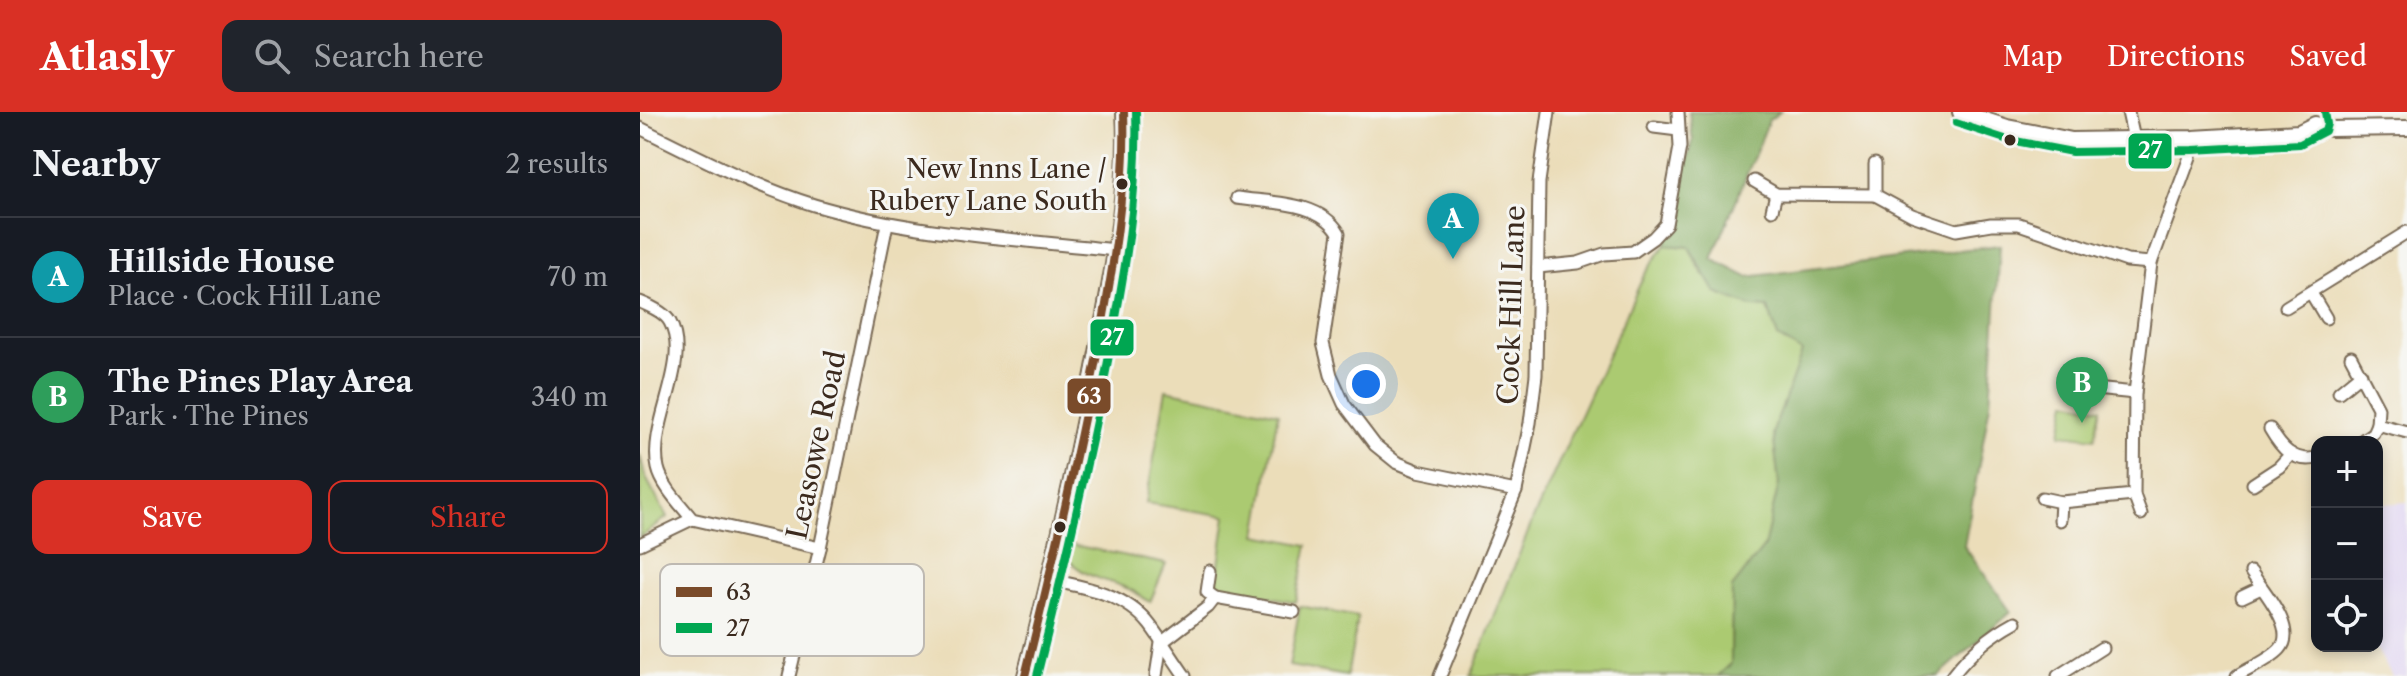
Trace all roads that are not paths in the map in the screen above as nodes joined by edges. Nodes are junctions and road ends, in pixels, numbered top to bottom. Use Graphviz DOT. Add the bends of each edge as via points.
graph roads {
  1 [pos="1124,112"];
  2 [pos="1549,112"];
  3 [pos="1678,112"];
  4 [pos="1960,112"];
  5 [pos="2128,112"];
  6 [pos="2314,118"];
  7 [pos="1654,127"];
  8 [pos="640,128"];
  9 [pos="2407,128"];
  10 [pos="1678,130"];
  11 [pos="2193,138"];
  12 [pos="2134,139"];
  13 [pos="1875,164"];
  14 [pos="1754,181"];
  15 [pos="1776,194"];
  16 [pos="1875,195"];
  17 [pos="1237,198"];
  18 [pos="1772,210"];
  19 [pos="887,224"];
  20 [pos="2407,232"];
  21 [pos="1116,250"];
  22 [pos="2151,263"];
  23 [pos="1538,267"];
  24 [pos="2311,293"];
  25 [pos="640,302"];
  26 [pos="2286,307"];
  27 [pos="2326,318"];
  28 [pos="2351,357"];
  29 [pos="2361,374"];
  30 [pos="2075,387"];
  31 [pos="2339,392"];
  32 [pos="2135,393"];
  33 [pos="2377,424"];
  34 [pos="2270,429"];
  35 [pos="2407,432"];
  36 [pos="2369,436"];
  37 [pos="655,444"];
  38 [pos="640,447"];
  39 [pos="2291,454"];
  40 [pos="2311,459"];
  41 [pos="2253,484"];
  42 [pos="1516,491"];
  43 [pos="2134,495"];
  44 [pos="2042,498"];
  45 [pos="2061,502"];
  46 [pos="2141,514"];
  47 [pos="692,519"];
  48 [pos="2060,520"];
  49 [pos="640,544"];
  50 [pos="820,548"];
  51 [pos="816,564"];
  52 [pos="1210,571"];
  53 [pos="2251,572"];
  54 [pos="1050,580"];
  55 [pos="2261,588"];
  56 [pos="2242,597"];
  57 [pos="1215,598"];
  58 [pos="1294,612"];
  59 [pos="2015,622"];
  60 [pos="1161,643"];
  61 [pos="2102,648"];
  62 [pos="794,656"];
  63 [pos="789,676"];
  64 [pos="1025,676"];
  65 [pos="1156,676"];
  66 [pos="1185,676"];
  67 [pos="1440,676"];
  68 [pos="1952,676"];
  69 [pos="2058,676"];
  70 [pos="2237,676"];
  1 -- 21 [label="street"];
  2 -- 23 [label="street, Cock Hill Lane" via="1539,182"];
  3 -- 10 [label="street"];
  4 -- 12 [label="street" via="2072,140"];
  5 -- 12 [label="street"];
  6 -- 9 [label="street" via="2330,129"];
  6 -- 11 [label="street" via="2299,132"];
  7 -- 10 [label="street"];
  8 -- 19 [label="street" via="758,185"];
  10 -- 23 [label="street" via="1680,147 1666,224 1653,238 1633,252"];
  11 -- 12 [label="street"];
  11 -- 22 [label="street"];
  13 -- 16 [label="street"];
  14 -- 15 [label="street"];
  15 -- 16 [label="street"];
  15 -- 18 [label="street"];
  16 -- 22 [label="street" via="1956,230 2019,224 2127,261"];
  17 -- 42 [label="street" via="1310,209 1331,219 1339,233 1323,343 1344,404 1375,445 1418,471"];
  19 -- 21 [label="street"];
  19 -- 50 [label="street, Leasowe Road"];
  20 -- 24 [label="street"];
  21 -- 54 [label="street"];
  22 -- 32 [label="street"];
  23 -- 42 [label="street, Cock Hill Lane" via="1536,375"];
  24 -- 26 [label="street"];
  24 -- 27 [label="street"];
  25 -- 37 [label="street" via="669,321 675,338 676,355"];
  28 -- 29 [label="street"];
  29 -- 31 [label="street"];
  29 -- 33 [label="street" via="2378,408"];
  30 -- 32 [label="street"];
  32 -- 43 [label="street"];
  33 -- 35 [label="street"];
  33 -- 36 [label="street"];
  34 -- 39 [label="street" via="2283,451"];
  37 -- 38 [label="street"];
  37 -- 47 [label="street" via="658,472"];
  39 -- 40 [label="street"];
  39 -- 41 [label="street"];
  42 -- 67 [label="street, Cock Hill Lane"];
  43 -- 45 [label="street"];
  43 -- 46 [label="street"];
  44 -- 45 [label="street"];
  45 -- 48 [label="street"];
  47 -- 49 [label="street"];
  47 -- 50 [label="street"];
  50 -- 51 [label="street, Leasowe Road"];
  52 -- 57 [label="street" via="1207,592"];
  53 -- 55 [label="street"];
  54 -- 60 [label="street" via="1093,588 1121,601 1148,623"];
  54 -- 64 [label="street"];
  55 -- 56 [label="street"];
  55 -- 70 [label="street" via="2287,635 2280,649"];
  57 -- 58 [label="street"];
  57 -- 60 [label="street"];
  59 -- 68 [label="street" via="1963,661"];
  60 -- 65 [label="street"];
  60 -- 66 [label="street"];
  61 -- 69 [label="street"];
  62 -- 63 [label="street, Leasowe Road"];
}
